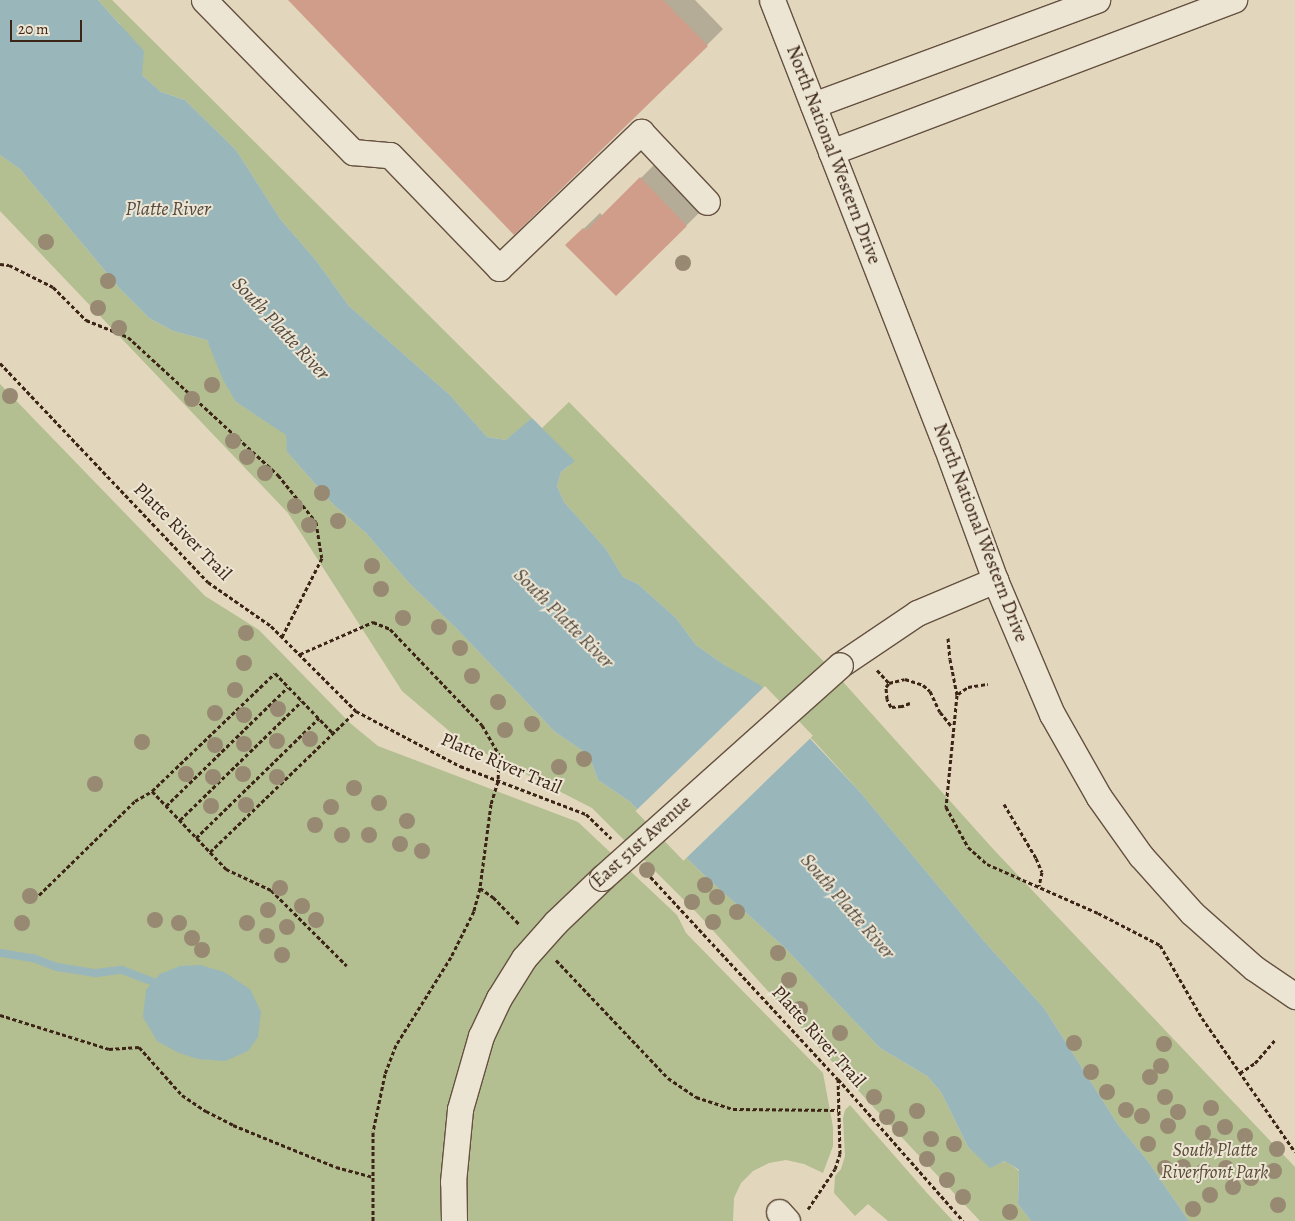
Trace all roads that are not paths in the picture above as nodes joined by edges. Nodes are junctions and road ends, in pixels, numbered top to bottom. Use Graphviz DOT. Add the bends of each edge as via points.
graph roads {
  1 [pos="204,0"];
  2 [pos="772,0"];
  3 [pos="1097,0"];
  4 [pos="1234,0"];
  5 [pos="813,105"];
  6 [pos="831,152"];
  7 [pos="707,202"];
  8 [pos="995,580"];
  9 [pos="1295,996"];
  10 [pos="454,1221"];
  1 -- 7 [label="street" via="353,152 390,155 499,268 642,132"];
  2 -- 5 [label="street, North National Western Drive"];
  3 -- 5 [label="street"];
  4 -- 6 [label="street"];
  5 -- 6 [label="street, North National Western Drive"];
  6 -- 8 [label="street, North National Western Drive"];
  8 -- 9 [label="street, North National Western Drive" via="1052,714 1099,797 1141,856 1192,913 1254,968"];
  8 -- 10 [label="street, East 51st Avenue, bridge" via="917,613 840,665 602,878 524,958 480,1036 460,1109 453,1182"];
}
